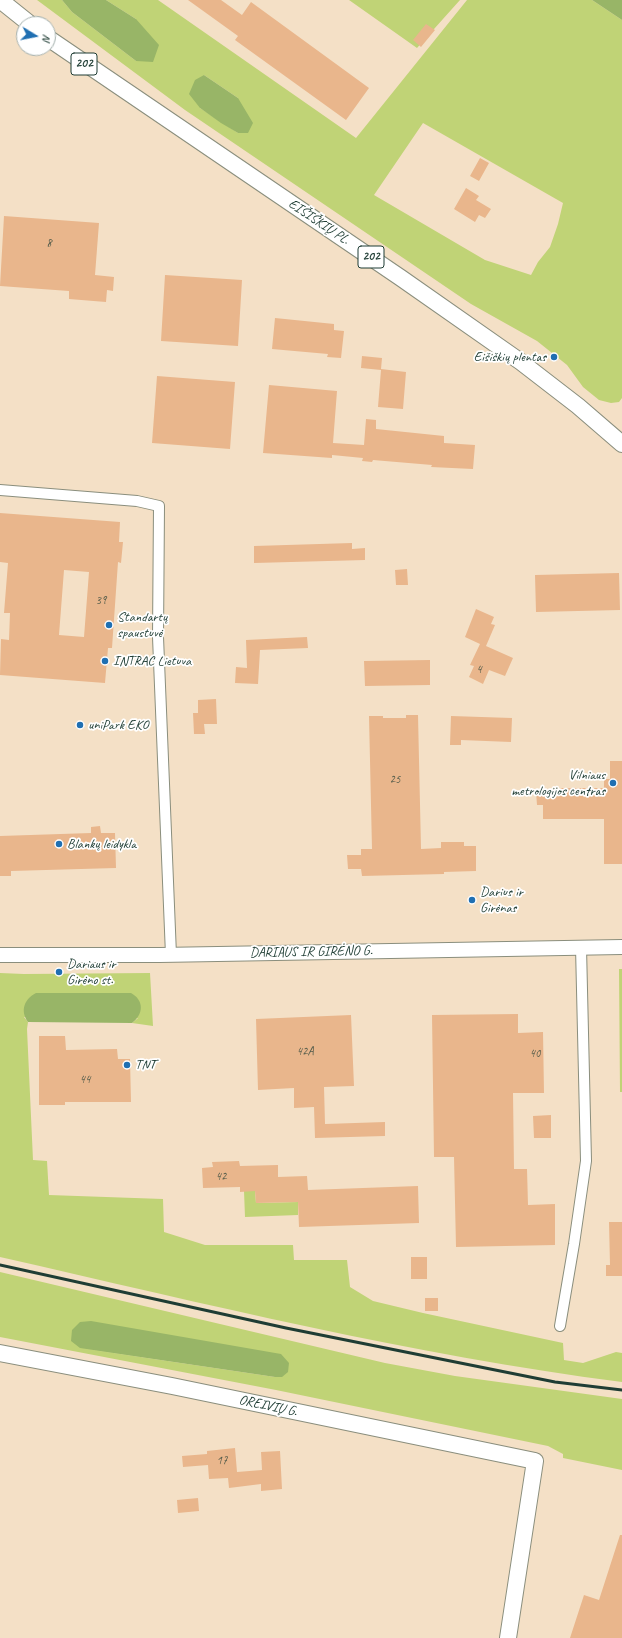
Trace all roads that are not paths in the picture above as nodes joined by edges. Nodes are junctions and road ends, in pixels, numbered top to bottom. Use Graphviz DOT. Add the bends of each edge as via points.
graph roads {
  1 [pos="0,0"];
  2 [pos="20,16"];
  3 [pos="56,43"];
  4 [pos="620,439"];
  5 [pos="0,490"];
  6 [pos="622,946"];
  7 [pos="581,947"];
  8 [pos="0,955"];
  9 [pos="170,955"];
  10 [pos="560,1326"];
  11 [pos="0,1353"];
  12 [pos="508,1638"];
  1 -- 2 [label="main road"];
  3 -- 4 [label="main road, EIŠIŠKIŲ PL. / 202" via="521,362"];
  5 -- 9 [label="street" via="137,501 159,506 158,637"];
  6 -- 7 [label="main road, DARIAUS IR GIRĖNO G."];
  7 -- 9 [label="main road, DARIAUS IR GIRĖNO G."];
  7 -- 10 [label="street" via="586,1161"];
  8 -- 9 [label="main road, DARIAUS IR GIRĖNO G."];
  11 -- 12 [label="main road, OREIVIŲ G." via="535,1461"];
}
